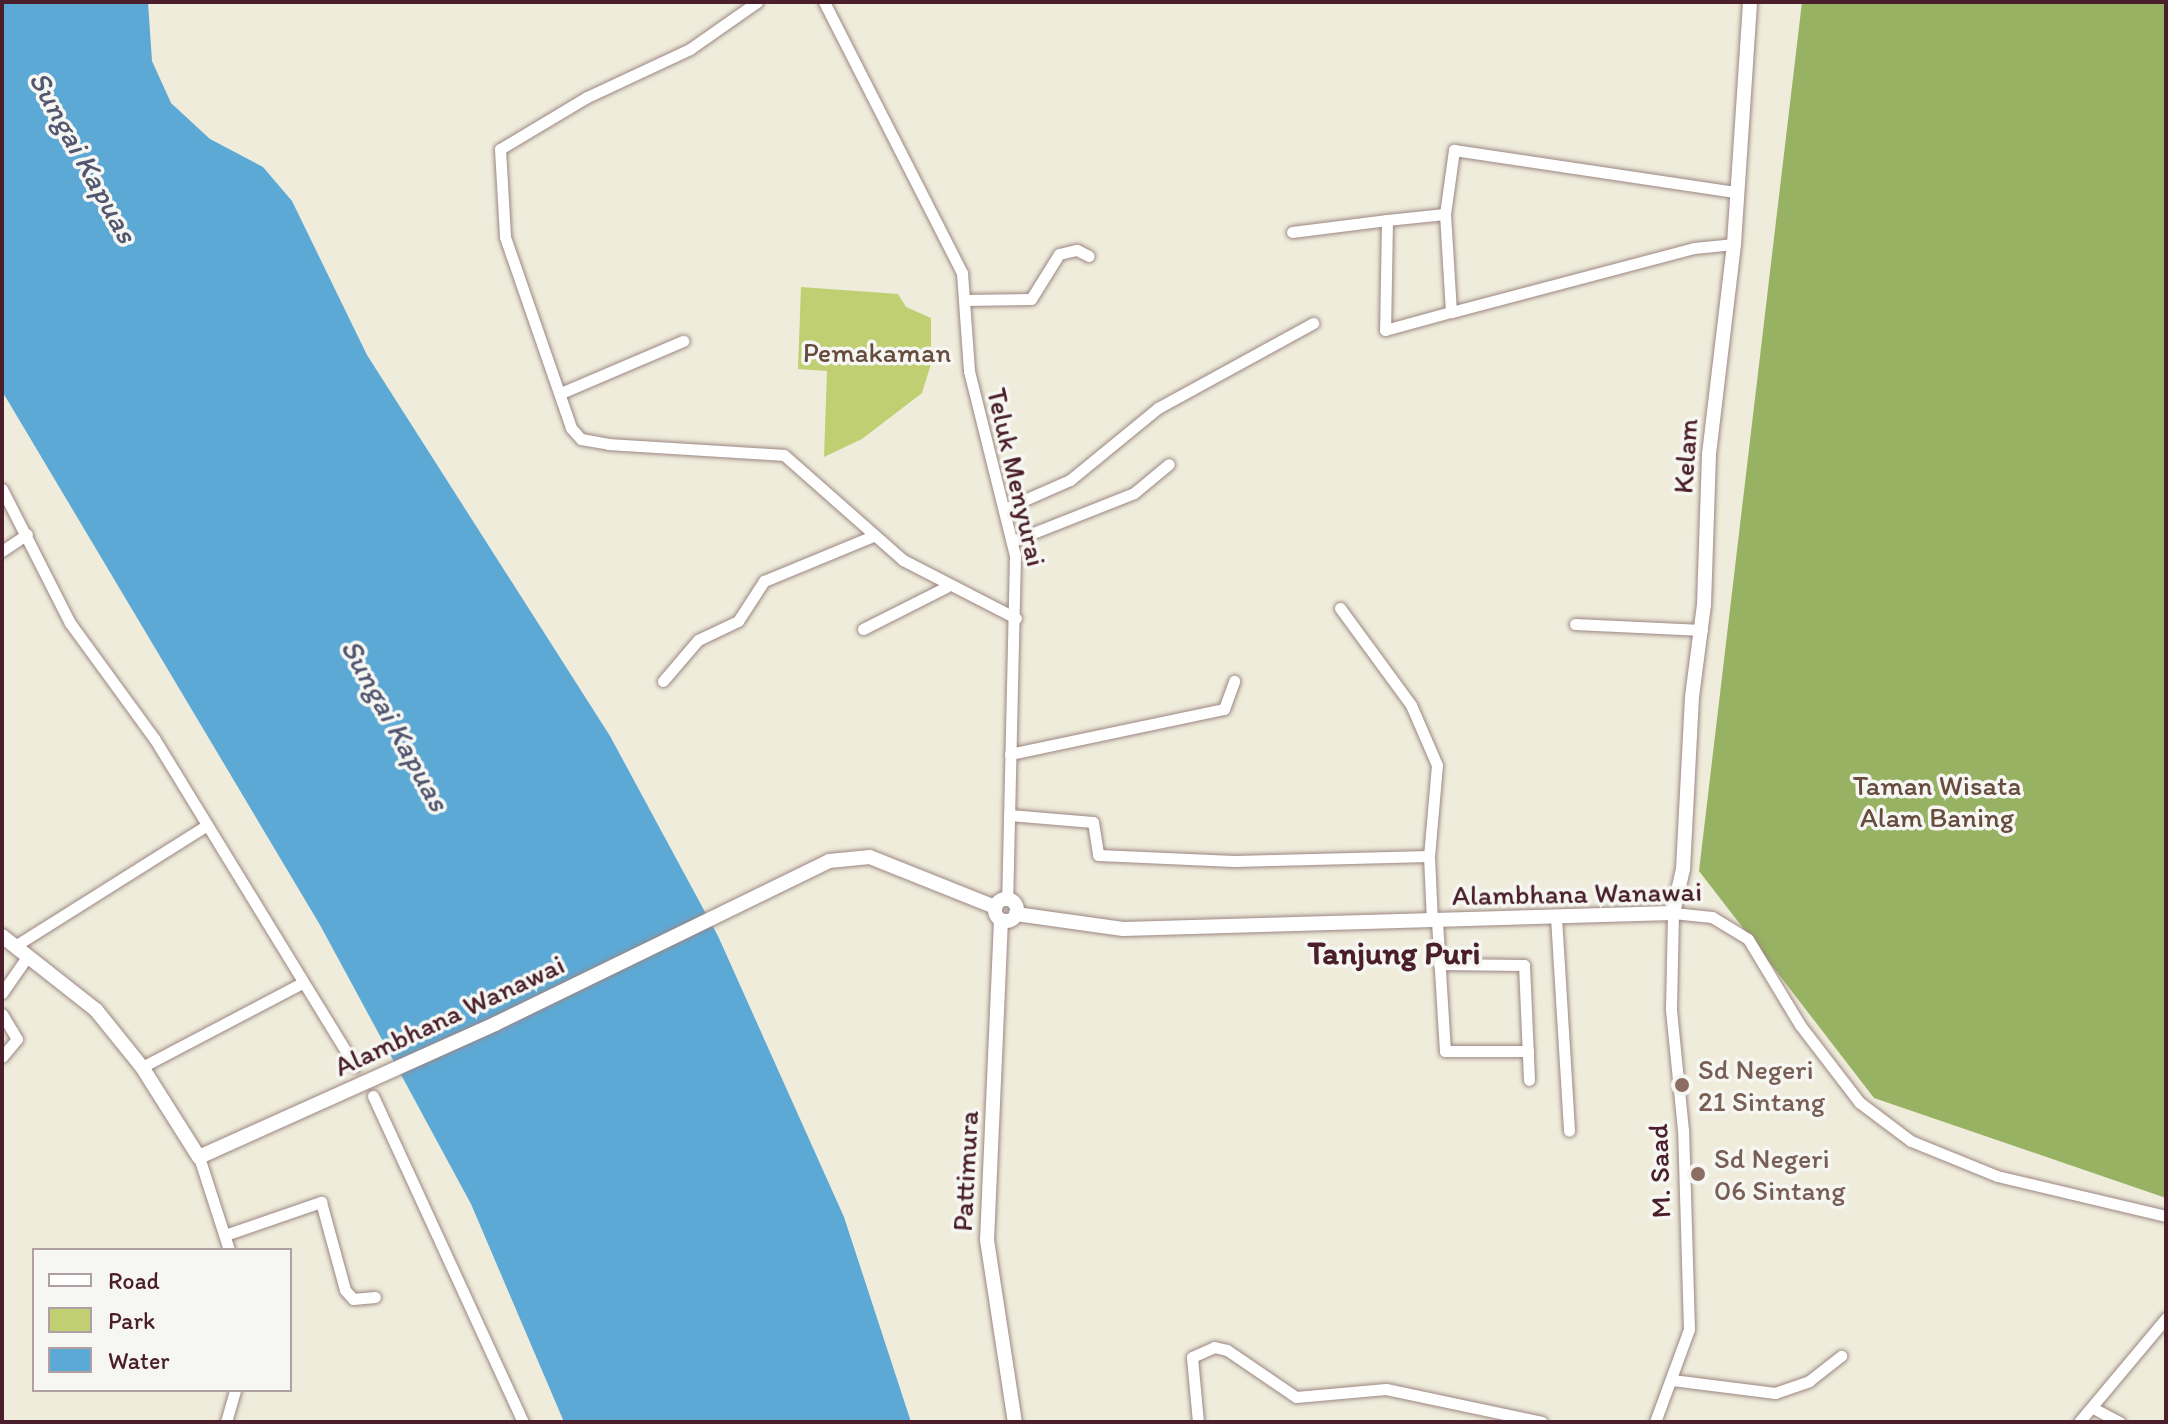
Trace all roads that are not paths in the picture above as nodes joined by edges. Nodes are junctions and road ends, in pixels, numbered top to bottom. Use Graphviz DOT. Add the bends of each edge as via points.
graph roads {
  1 [pos="757,2"];
  2 [pos="824,2"];
  3 [pos="1750,2"];
  4 [pos="1735,192"];
  5 [pos="1445,214"];
  6 [pos="1387,220"];
  7 [pos="1292,232"];
  8 [pos="1734,244"];
  9 [pos="1089,256"];
  10 [pos="964,300"];
  11 [pos="1451,312"];
  12 [pos="1313,323"];
  13 [pos="683,341"];
  14 [pos="561,393"];
  15 [pos="1169,464"];
  16 [pos="2,489"];
  17 [pos="1004,509"];
  18 [pos="27,534"];
  19 [pos="873,536"];
  20 [pos="1013,541"];
  21 [pos="2,551"];
  22 [pos="946,587"];
  23 [pos="1340,608"];
  24 [pos="1016,618"];
  25 [pos="1575,624"];
  26 [pos="863,629"];
  27 [pos="1702,630"];
  28 [pos="663,681"];
  29 [pos="1234,681"];
  30 [pos="1010,754"];
  31 [pos="1009,815"];
  32 [pos="207,825"];
  33 [pos="1429,856"];
  34 [pos="1001,909"];
  35 [pos="1673,913"];
  36 [pos="1556,917"];
  37 [pos="1435,921"];
  38 [pos="2,936"];
  39 [pos="15,946"];
  40 [pos="27,957"];
  41 [pos="1439,964"];
  42 [pos="302,983"];
  43 [pos="2,993"];
  44 [pos="2,1014"];
  45 [pos="1528,1051"];
  46 [pos="2,1057"];
  47 [pos="355,1066"];
  48 [pos="142,1067"];
  49 [pos="1529,1080"];
  50 [pos="373,1096"];
  51 [pos="1569,1131"];
  52 [pos="199,1157"];
  53 [pos="2166,1216"];
  54 [pos="225,1235"];
  55 [pos="228,1248"];
  56 [pos="375,1297"];
  57 [pos="2166,1318"];
  58 [pos="1841,1356"];
  59 [pos="1672,1380"];
  60 [pos="234,1392"];
  61 [pos="2093,1408"];
  62 [pos="226,1422"];
  63 [pos="523,1422"];
  64 [pos="1015,1422"];
  65 [pos="1198,1422"];
  66 [pos="1542,1422"];
  67 [pos="1655,1422"];
  68 [pos="2079,1422"];
  69 [pos="2119,1422"];
  1 -- 14 [label="street" via="690,49 587,97 500,149 505,237"];
  2 -- 10 [label="street, Teluk Menyurai" via="865,89 946,235 962,273"];
  3 -- 4 [label="main road, Kelam"];
  4 -- 5 [label="street" via="1460,149 1450,153"];
  4 -- 8 [label="main road, Kelam"];
  5 -- 6 [label="street"];
  5 -- 11 [label="street"];
  6 -- 7 [label="street"];
  6 -- 11 [label="street" via="1385,330"];
  8 -- 11 [label="street" via="1694,248"];
  8 -- 27 [label="main road, Kelam" via="1709,454"];
  9 -- 10 [label="street" via="1077,250 1059,254 1031,299"];
  10 -- 17 [label="street, Teluk Menyurai" via="969,371"];
  12 -- 17 [label="street" via="1158,408 1070,480"];
  13 -- 14 [label="street"];
  14 -- 19 [label="street" via="571,428 581,439 784,455"];
  15 -- 20 [label="street" via="1134,493"];
  16 -- 18 [label="street"];
  17 -- 20 [label="street, Teluk Menyurai"];
  18 -- 21 [label="street"];
  18 -- 32 [label="street" via="62,606 122,688"];
  19 -- 22 [label="street"];
  19 -- 28 [label="street" via="764,581 738,621 698,640"];
  20 -- 24 [label="street, Teluk Menyurai"];
  22 -- 24 [label="street"];
  22 -- 26 [label="street"];
  23 -- 33 [label="street" via="1411,705 1430,745 1438,776"];
  24 -- 30 [label="street, Teluk Menyurai"];
  25 -- 27 [label="street"];
  27 -- 35 [label="main road, Kelam" via="1692,697 1683,869"];
  29 -- 30 [label="street" via="1224,709"];
  30 -- 31 [label="street, Teluk Menyurai"];
  31 -- 33 [label="street" via="1093,822 1098,855 1234,861"];
  31 -- 34 [label="street, Teluk Menyurai"];
  32 -- 39 [label="street"];
  32 -- 42 [label="street"];
  33 -- 37 [label="street"];
  34 -- 37 [label="main road, Alambhana Wanawai" via="1123,929"];
  34 -- 52 [label="main road, Alambhana Wanawai" via="870,857 845,856 482,1030"];
  34 -- 64 [label="main road, Pattimura" via="987,1240"];
  35 -- 36 [label="main road, Alambhana Wanawai"];
  35 -- 53 [label="street, Alambhana Wanawai" via="1712,917 1748,939 1800,1025 1859,1102 1911,1141 1997,1176"];
  35 -- 59 [label="street, M. Saad" via="1670,986 1683,1130 1689,1329"];
  36 -- 37 [label="main road, Alambhana Wanawai"];
  36 -- 51 [label="street"];
  37 -- 41 [label="street"];
  38 -- 39 [label="main road"];
  39 -- 40 [label="main road"];
  40 -- 43 [label="street"];
  40 -- 48 [label="main road" via="96,1010"];
  41 -- 45 [label="street" via="1445,1051"];
  41 -- 45 [label="street" via="1524,965"];
  42 -- 47 [label="street"];
  42 -- 48 [label="street"];
  44 -- 46 [label="street" via="17,1039"];
  45 -- 49 [label="street"];
  48 -- 52 [label="main road"];
  50 -- 63 [label="street"];
  52 -- 54 [label="street"];
  54 -- 55 [label="street"];
  54 -- 56 [label="street" via="321,1202 345,1290 353,1299"];
  57 -- 61 [label="street"];
  58 -- 59 [label="street" via="1809,1381 1775,1393"];
  59 -- 67 [label="street, M. Saad"];
  60 -- 62 [label="street"];
  61 -- 68 [label="street"];
  61 -- 69 [label="street"];
  65 -- 66 [label="street" via="1192,1357 1214,1347 1227,1350 1296,1397 1386,1389"];
}
